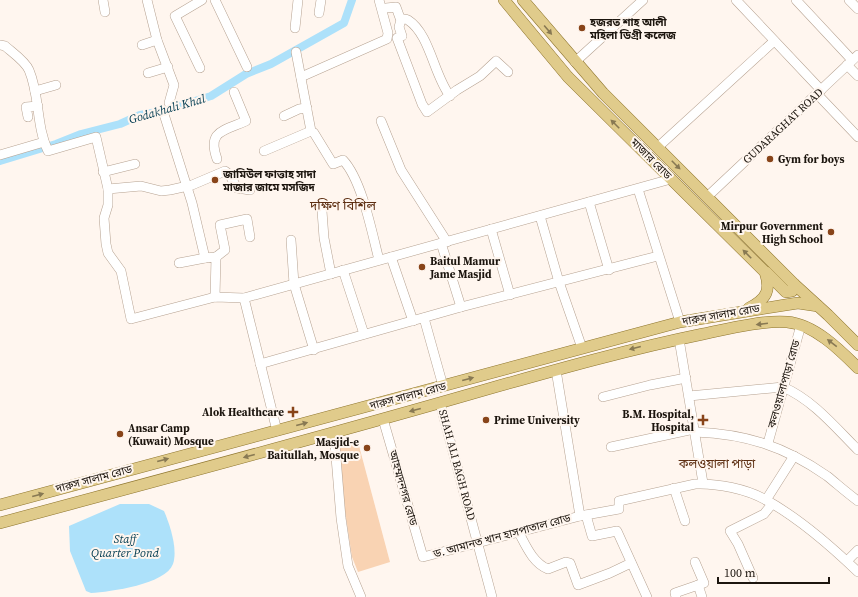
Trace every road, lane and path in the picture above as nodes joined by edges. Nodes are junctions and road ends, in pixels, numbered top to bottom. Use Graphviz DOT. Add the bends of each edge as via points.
graph roads {
  1 [pos="103,0"];
  2 [pos="147,0"];
  3 [pos="202,0"];
  4 [pos="215,0"];
  5 [pos="298,0"];
  6 [pos="321,0"];
  7 [pos="379,0"];
  8 [pos="504,0"];
  9 [pos="523,0"];
  10 [pos="643,0"];
  11 [pos="736,0"];
  12 [pos="796,0"];
  13 [pos="849,0"];
  14 [pos="386,8"];
  15 [pos="858,9"];
  16 [pos="105,12"];
  17 [pos="533,12"];
  18 [pos="319,13"];
  19 [pos="401,20"];
  20 [pos="521,22"];
  21 [pos="295,28"];
  22 [pos="157,40"];
  23 [pos="773,42"];
  24 [pos="0,45"];
  25 [pos="142,45"];
  26 [pos="296,52"];
  27 [pos="852,60"];
  28 [pos="575,62"];
  29 [pos="168,67"];
  30 [pos="247,67"];
  31 [pos="200,68"];
  32 [pos="508,72"];
  33 [pos="148,73"];
  34 [pos="858,76"];
  35 [pos="301,77"];
  36 [pos="56,85"];
  37 [pos="35,91"];
  38 [pos="234,92"];
  39 [pos="819,92"];
  40 [pos="450,96"];
  41 [pos="169,103"];
  42 [pos="38,106"];
  43 [pos="307,108"];
  44 [pos="163,111"];
  45 [pos="284,116"];
  46 [pos="28,117"];
  47 [pos="381,121"];
  48 [pos="311,131"];
  49 [pos="858,137"];
  50 [pos="46,146"];
  51 [pos="658,147"];
  52 [pos="264,151"];
  53 [pos="0,155"];
  54 [pos="217,160"];
  55 [pos="135,164"];
  56 [pos="103,172"];
  57 [pos="671,179"];
  58 [pos="187,186"];
  59 [pos="638,188"];
  60 [pos="108,190"];
  61 [pos="250,190"];
  62 [pos="707,197"];
  63 [pos="589,202"];
  64 [pos="698,206"];
  65 [pos="322,211"];
  66 [pos="540,216"];
  67 [pos="491,230"];
  68 [pos="250,237"];
  69 [pos="291,240"];
  70 [pos="444,242"];
  71 [pos="658,256"];
  72 [pos="216,257"];
  73 [pos="391,257"];
  74 [pos="205,258"];
  75 [pos="379,260"];
  76 [pos="179,263"];
  77 [pos="343,270"];
  78 [pos="609,270"];
  79 [pos="765,272"];
  80 [pos="331,274"];
  81 [pos="559,282"];
  82 [pos="294,284"];
  83 [pos="794,284"];
  84 [pos="510,294"];
  85 [pos="215,297"];
  86 [pos="244,298"];
  87 [pos="818,306"];
  88 [pos="461,307"];
  89 [pos="739,312"];
  90 [pos="424,318"];
  91 [pos="413,321"];
  92 [pos="680,322"];
  93 [pos="801,325"];
  94 [pos="364,334"];
  95 [pos="679,339"];
  96 [pos="858,345"];
  97 [pos="582,348"];
  98 [pos="314,350"];
  99 [pos="260,364"];
  100 [pos="858,368"];
  101 [pos="556,370"];
  102 [pos="686,378"];
  103 [pos="439,387"];
  104 [pos="783,387"];
  105 [pos="689,396"];
  106 [pos="603,397"];
  107 [pos="444,402"];
  108 [pos="382,419"];
  109 [pos="694,430"];
  110 [pos="277,431"];
  111 [pos="334,433"];
  112 [pos="768,443"];
  113 [pos="611,447"];
  114 [pos="858,450"];
  115 [pos="794,456"];
  116 [pos="703,483"];
  117 [pos="674,488"];
  118 [pos="858,501"];
  119 [pos="769,502"];
  120 [pos="0,505"];
  121 [pos="583,515"];
  122 [pos="684,521"];
  123 [pos="0,523"];
  124 [pos="519,533"];
  125 [pos="478,543"];
  126 [pos="858,550"];
  127 [pos="423,557"];
  128 [pos="846,561"];
  129 [pos="695,562"];
  130 [pos="631,563"];
  131 [pos="858,572"];
  132 [pos="753,578"];
  133 [pos="698,585"];
  134 [pos="361,597"];
  135 [pos="492,597"];
  136 [pos="647,597"];
  137 [pos="676,597"];
  138 [pos="702,597"];
  1 -- 16 [label="street"];
  2 -- 22 [label="street"];
  3 -- 31 [label="street" via="175,16"];
  4 -- 30 [label="street"];
  5 -- 21 [label="street"];
  6 -- 18 [label="street"];
  7 -- 35 [label="street" via="388,33 387,39"];
  8 -- 20 [label="main road, মাজার রোড"];
  9 -- 17 [label="main road, মাজার রোড"];
  10 -- 28 [label="street"];
  11 -- 23 [label="street"];
  12 -- 27 [label="street"];
  13 -- 15 [label="street"];
  14 -- 19 [label="street" via="396,7"];
  17 -- 20 [label="main road"];
  17 -- 28 [label="main road, মাজার রোড, one-way"];
  19 -- 40 [label="street" via="408,20 422,37 432,56 442,86"];
  19 -- 40 [label="street" via="399,27 402,36 398,38 418,95 427,112"];
  57 -- 20 [label="main road, মাজার রোড, one-way" via="568,77"];
  22 -- 25 [label="street"];
  22 -- 29 [label="street"];
  23 -- 39 [label="street"];
  23 -- 51 [label="street"];
  24 -- 37 [label="street" via="5,46 29,69"];
  26 -- 35 [label="street"];
  27 -- 34 [label="street"];
  27 -- 39 [label="street, GUDARAGHAT ROAD"];
  28 -- 51 [label="main road, মাজার রোড"];
  29 -- 33 [label="street"];
  29 -- 41 [label="street" via="174,85"];
  32 -- 40 [label="street" via="496,61 480,76"];
  35 -- 43 [label="street"];
  36 -- 37 [label="street"];
  37 -- 42 [label="street"];
  38 -- 54 [label="street" via="246,121 221,132 214,138"];
  39 -- 49 [label="street"];
  39 -- 62 [label="street, GUDARAGHAT ROAD"];
  42 -- 46 [label="street" via="26,107"];
  42 -- 50 [label="street"];
  43 -- 45 [label="street" via="298,109"];
  43 -- 48 [label="street"];
  44 -- 58 [label="street"];
  47 -- 70 [label="street" via="401,170"];
  48 -- 52 [label="street"];
  48 -- 75 [label="street" via="333,164 343,160 356,181"];
  50 -- 53 [label="street"];
  50 -- 56 [label="street" via="96,137"];
  51 -- 62 [label="main road, মাজার রোড, one-way"];
  55 -- 56 [label="street"];
  56 -- 60 [label="street"];
  57 -- 59 [label="street"];
  57 -- 64 [label="main road, মাজার রোড"];
  58 -- 60 [label="street" via="161,191 141,186"];
  58 -- 61 [label="street" via="226,171 237,188"];
  58 -- 74 [label="street"];
  59 -- 63 [label="street"];
  59 -- 71 [label="street"];
  60 -- 85 [label="street" via="108,205 104,218 106,244 108,253 121,271 131,319"];
  62 -- 64 [label="main road"];
  62 -- 83 [label="main road, মাজার রোড"];
  63 -- 66 [label="street"];
  63 -- 78 [label="street"];
  79 -- 64 [label="main road, মাজার রোড, one-way"];
  65 -- 80 [label="street"];
  66 -- 67 [label="street"];
  66 -- 81 [label="street"];
  67 -- 70 [label="street"];
  67 -- 84 [label="street"];
  68 -- 72 [label="street" via="247,219 220,225 225,250"];
  69 -- 82 [label="street"];
  70 -- 73 [label="street"];
  70 -- 88 [label="street"];
  71 -- 78 [label="street"];
  71 -- 92 [label="street"];
  72 -- 74 [label="street"];
  72 -- 85 [label="street"];
  73 -- 75 [label="street"];
  73 -- 91 [label="street"];
  74 -- 76 [label="street"];
  75 -- 77 [label="street"];
  77 -- 80 [label="street"];
  77 -- 94 [label="street"];
  78 -- 81 [label="street"];
  79 -- 83 [label="main road, মাজার রোড" via="786,292 792,291"];
  79 -- 89 [label="main road" via="769,288 767,293 759,302"];
  80 -- 82 [label="street"];
  81 -- 84 [label="street"];
  81 -- 97 [label="street"];
  82 -- 86 [label="street"];
  82 -- 98 [label="street"];
  83 -- 87 [label="main road, মাজার রোড"];
  84 -- 88 [label="street"];
  85 -- 86 [label="street"];
  86 -- 99 [label="street"];
  87 -- 89 [label="main road, দারুস সালাম রোড" via="798,303"];
  87 -- 96 [label="main road, মাজার রোড"];
  88 -- 90 [label="street"];
  89 -- 92 [label="main road, দারুস সালাম রোড"];
  90 -- 91 [label="street"];
  90 -- 103 [label="street"];
  91 -- 94 [label="street"];
  92 -- 97 [label="main road, দারুস সালাম রোড"];
  93 -- 95 [label="main road, দারুস সালাম রোড, one-way" via="780,322"];
  100 -- 93 [label="main road, one-way" via="832,343"];
  93 -- 104 [label="street, কলওয়ালাপাড়া রোড"];
  94 -- 98 [label="street"];
  95 -- 101 [label="main road, দারুস সালাম রোড, one-way"];
  95 -- 102 [label="street"];
  103 -- 97 [label="main road, দারুস সালাম রোড, one-way"];
  98 -- 99 [label="street"];
  99 -- 110 [label="street"];
  101 -- 107 [label="main road, দারুস সালাম রোড"];
  101 -- 121 [label="street"];
  102 -- 105 [label="street"];
  102 -- 106 [label="street"];
  103 -- 107 [label="main road"];
  110 -- 103 [label="main road, দারুস সালাম রোড, one-way"];
  104 -- 105 [label="street"];
  104 -- 112 [label="street, কলওয়ালাপাড়া রোড"];
  104 -- 114 [label="street" via="793,391 818,410"];
  105 -- 109 [label="street"];
  107 -- 108 [label="main road, দারুস সালাম রোড, one-way"];
  107 -- 125 [label="street, SHAH ALI BAGH ROAD"];
  108 -- 111 [label="main road, দারুস সালাম রোড"];
  108 -- 127 [label="street, আহম্মদনগর রোড"];
  109 -- 112 [label="street"];
  109 -- 113 [label="street"];
  109 -- 116 [label="street"];
  120 -- 110 [label="main road, দারুস সালাম রোড, one-way"];
  111 -- 123 [label="main road, দারুস সালাম রোড, one-way"];
  111 -- 134 [label="street" via="348,566"];
  112 -- 115 [label="street"];
  115 -- 118 [label="street" via="828,477"];
  115 -- 119 [label="street"];
  116 -- 117 [label="street"];
  116 -- 119 [label="street" via="737,490"];
  117 -- 121 [label="street, ড. আমানত খান হাসপাতাল রোড" via="619,501 619,509"];
  117 -- 122 [label="street"];
  119 -- 128 [label="street"];
  119 -- 132 [label="street" via="764,514 730,532"];
  121 -- 124 [label="street, ড. আমানত খান হাসপাতাল রোড"];
  121 -- 130 [label="street" via="592,536 617,531"];
  124 -- 125 [label="street, ড. আমানত খান হাসপাতাল রোড"];
  124 -- 130 [label="street" via="530,555 543,567 548,569 566,562 570,563 578,585"];
  125 -- 127 [label="street, ড. আমানত খান হাসপাতাল রোড"];
  125 -- 135 [label="street, SHAH ALI BAGH ROAD"];
  126 -- 128 [label="street"];
  128 -- 131 [label="street"];
  129 -- 133 [label="street" via="704,583"];
  130 -- 136 [label="street"];
  133 -- 137 [label="street" via="675,593"];
  133 -- 138 [label="street"];
}
